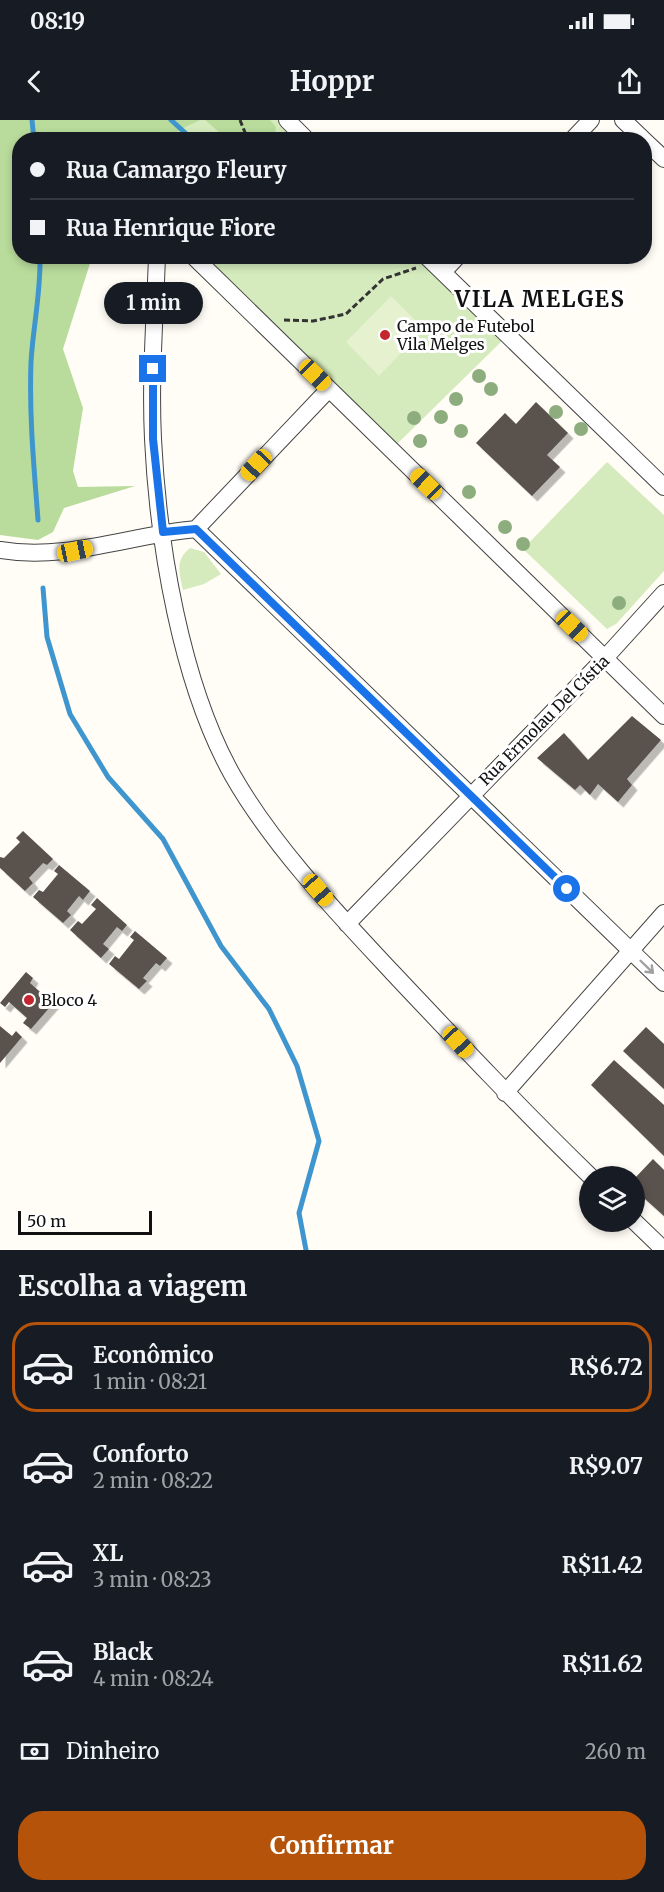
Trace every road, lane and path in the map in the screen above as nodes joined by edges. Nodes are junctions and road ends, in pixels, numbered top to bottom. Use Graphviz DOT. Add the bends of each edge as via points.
graph roads {
  1 [pos="287,120"];
  2 [pos="591,120"];
  3 [pos="623,120"];
  4 [pos="299,132"];
  5 [pos="580,132"];
  6 [pos="636,132"];
  7 [pos="652,148"];
  8 [pos="664,159"];
  9 [pos="158,264"];
  10 [pos="201,264"];
  11 [pos="418,264"];
  12 [pos="430,264"];
  13 [pos="450,264"];
  14 [pos="443,272"];
  15 [pos="258,320"];
  16 [pos="329,389"];
  17 [pos="664,487"];
  18 [pos="196,529"];
  19 [pos="163,532"];
  20 [pos="0,550"];
  21 [pos="664,593"];
  22 [pos="605,658"];
  23 [pos="664,716"];
  24 [pos="470,795"];
  25 [pos="664,913"];
  26 [pos="347,924"];
  27 [pos="631,951"];
  28 [pos="664,983"];
  29 [pos="506,1093"];
  30 [pos="580,1166"];
  31 [pos="645,1232"];
  32 [pos="664,1250"];
  1 -- 4 [label="street"];
  2 -- 5 [label="street"];
  3 -- 6 [label="street"];
  7 -- 8 [label="street"];
  9 -- 19 [label="street" via="153,439"];
  10 -- 15 [label="street"];
  11 -- 15 [label="path" via="383,279 346,314 313,321"];
  12 -- 14 [label="street"];
  13 -- 14 [label="street"];
  14 -- 17 [label="street"];
  15 -- 16 [label="street"];
  16 -- 18 [label="street"];
  16 -- 22 [label="street"];
  18 -- 19 [label="street"];
  18 -- 24 [label="street"];
  19 -- 20 [label="street" via="57,553"];
  19 -- 26 [label="street" via="180,638 218,745 250,802"];
  21 -- 22 [label="street, Rua Ermolau Del Cístia"];
  22 -- 23 [label="street"];
  22 -- 24 [label="street, Rua Ermolau Del Cístia"];
  24 -- 26 [label="street, Rua Ermolau Del Cístia"];
  24 -- 27 [label="street"];
  25 -- 27 [label="street"];
  26 -- 29 [label="street"];
  27 -- 28 [label="street, one-way"];
  27 -- 29 [label="street"];
  29 -- 30 [label="street"];
  31 -- 32 [label="street"];
}
